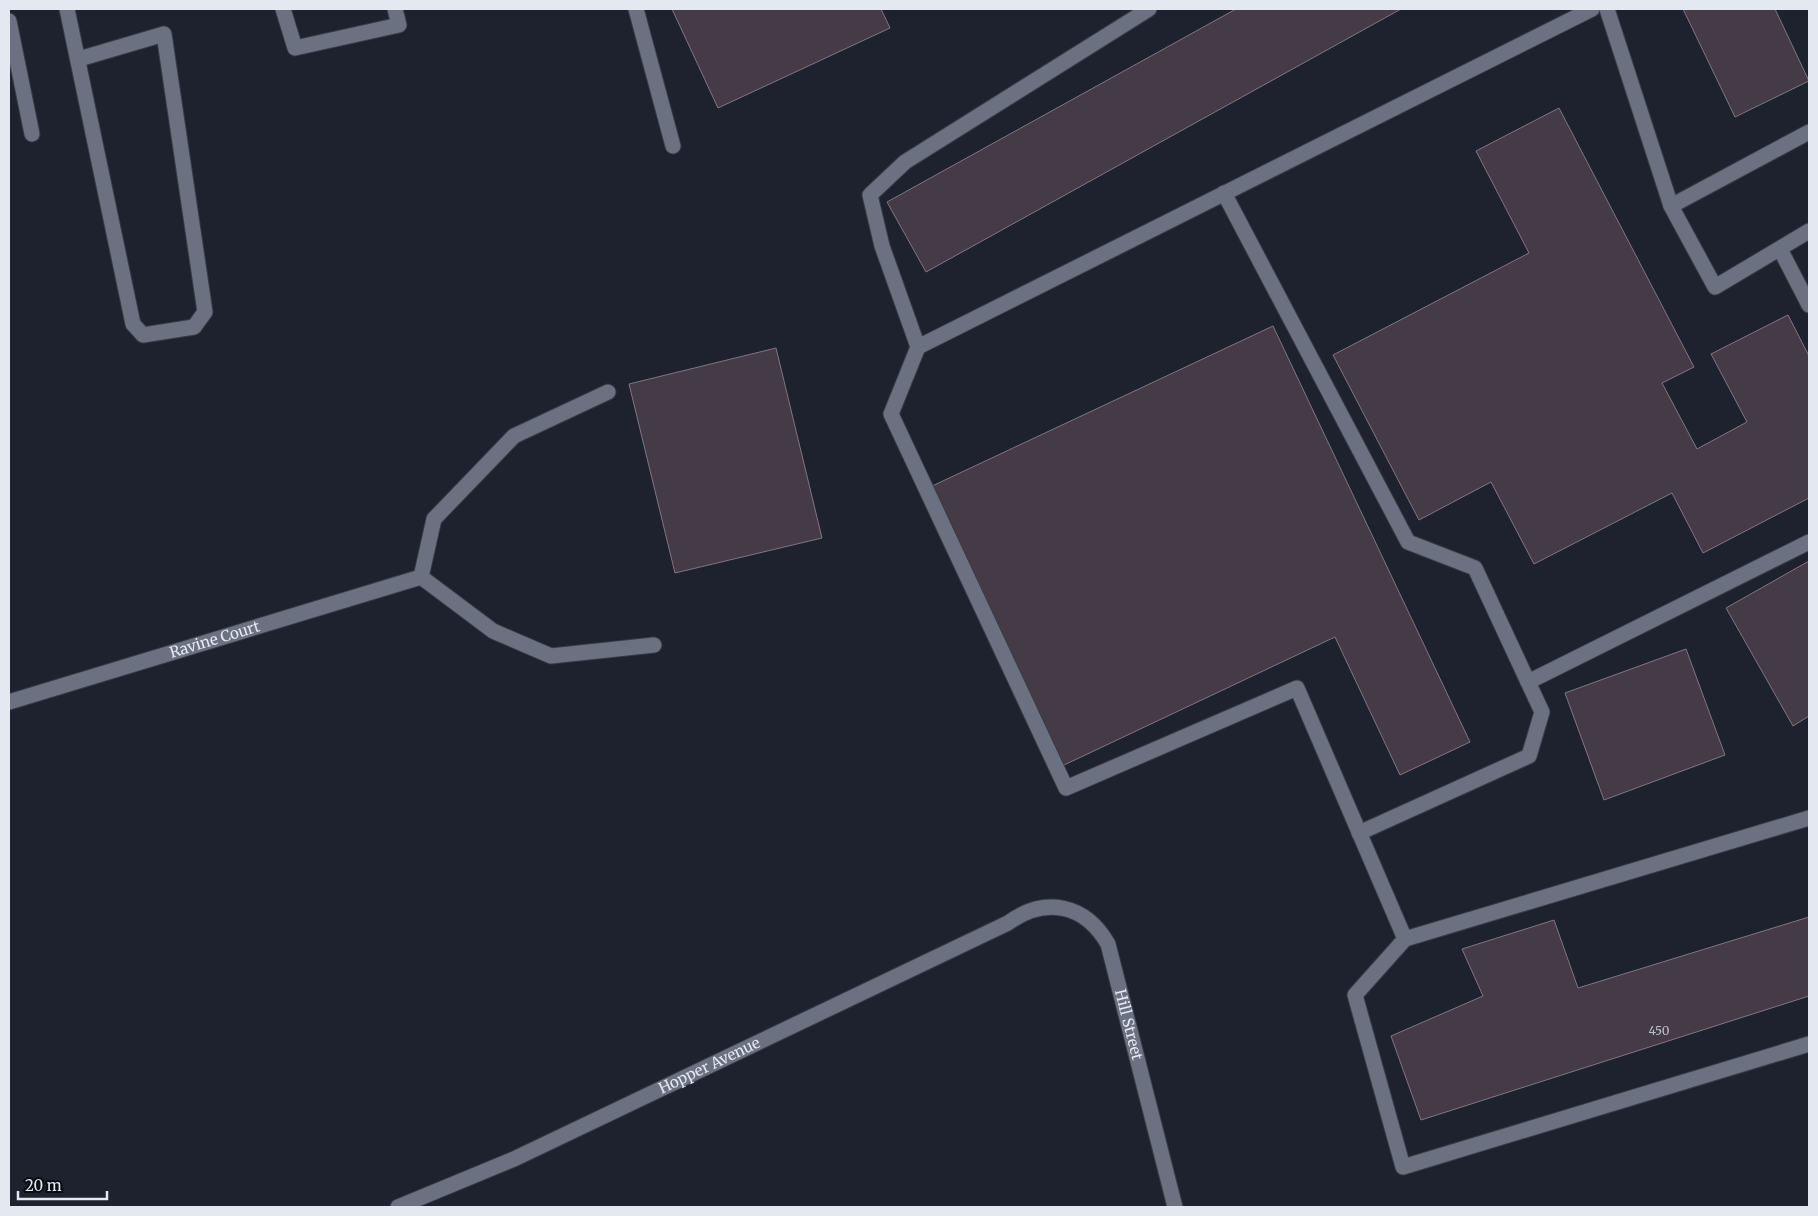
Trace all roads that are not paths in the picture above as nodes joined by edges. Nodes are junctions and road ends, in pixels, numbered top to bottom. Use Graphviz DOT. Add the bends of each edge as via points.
graph roads {
  1 [pos="67,9"];
  2 [pos="283,9"];
  3 [pos="395,9"];
  4 [pos="636,9"];
  5 [pos="1149,9"];
  6 [pos="1592,9"];
  7 [pos="1607,9"];
  8 [pos="9,21"];
  9 [pos="80,59"];
  10 [pos="1809,132"];
  11 [pos="32,134"];
  12 [pos="673,146"];
  13 [pos="1224,193"];
  14 [pos="1671,206"];
  15 [pos="1809,231"];
  16 [pos="1780,249"];
  17 [pos="1809,305"];
  18 [pos="918,347"];
  19 [pos="608,392"];
  20 [pos="1809,542"];
  21 [pos="421,577"];
  22 [pos="654,645"];
  23 [pos="1528,682"];
  24 [pos="9,702"];
  25 [pos="1809,818"];
  26 [pos="1359,833"];
  27 [pos="1019,915"];
  28 [pos="1405,939"];
  29 [pos="1809,1044"];
  30 [pos="398,1207"];
  31 [pos="1175,1207"];
  1 -- 9 [label="street"];
  2 -- 3 [label="street" via="295,48 399,25"];
  4 -- 12 [label="street"];
  5 -- 18 [label="street" via="905,162 870,195 882,246"];
  6 -- 13 [label="street"];
  7 -- 14 [label="street"];
  8 -- 11 [label="street"];
  9 -- 9 [label="street" via="134,324 143,335 194,327 205,312 164,34"];
  10 -- 14 [label="street"];
  13 -- 18 [label="street"];
  13 -- 23 [label="street" via="1408,542 1474,568"];
  14 -- 16 [label="street" via="1716,287"];
  15 -- 16 [label="street"];
  16 -- 17 [label="street"];
  18 -- 26 [label="street" via="891,414 1066,788 1296,688"];
  19 -- 21 [label="street" via="514,436 434,519"];
  20 -- 23 [label="street"];
  21 -- 22 [label="street" via="493,631 551,656"];
  21 -- 24 [label="street, Ravine Court"];
  23 -- 26 [label="street" via="1542,712 1529,756"];
  25 -- 28 [label="street"];
  26 -- 28 [label="street"];
  27 -- 30 [label="street, Hopper Avenue" via="514,1159"];
  27 -- 31 [label="street, Hill Street" via="1038,908 1060,907 1079,914 1097,927 1108,944"];
  28 -- 29 [label="street" via="1355,994 1403,1167"];
}
